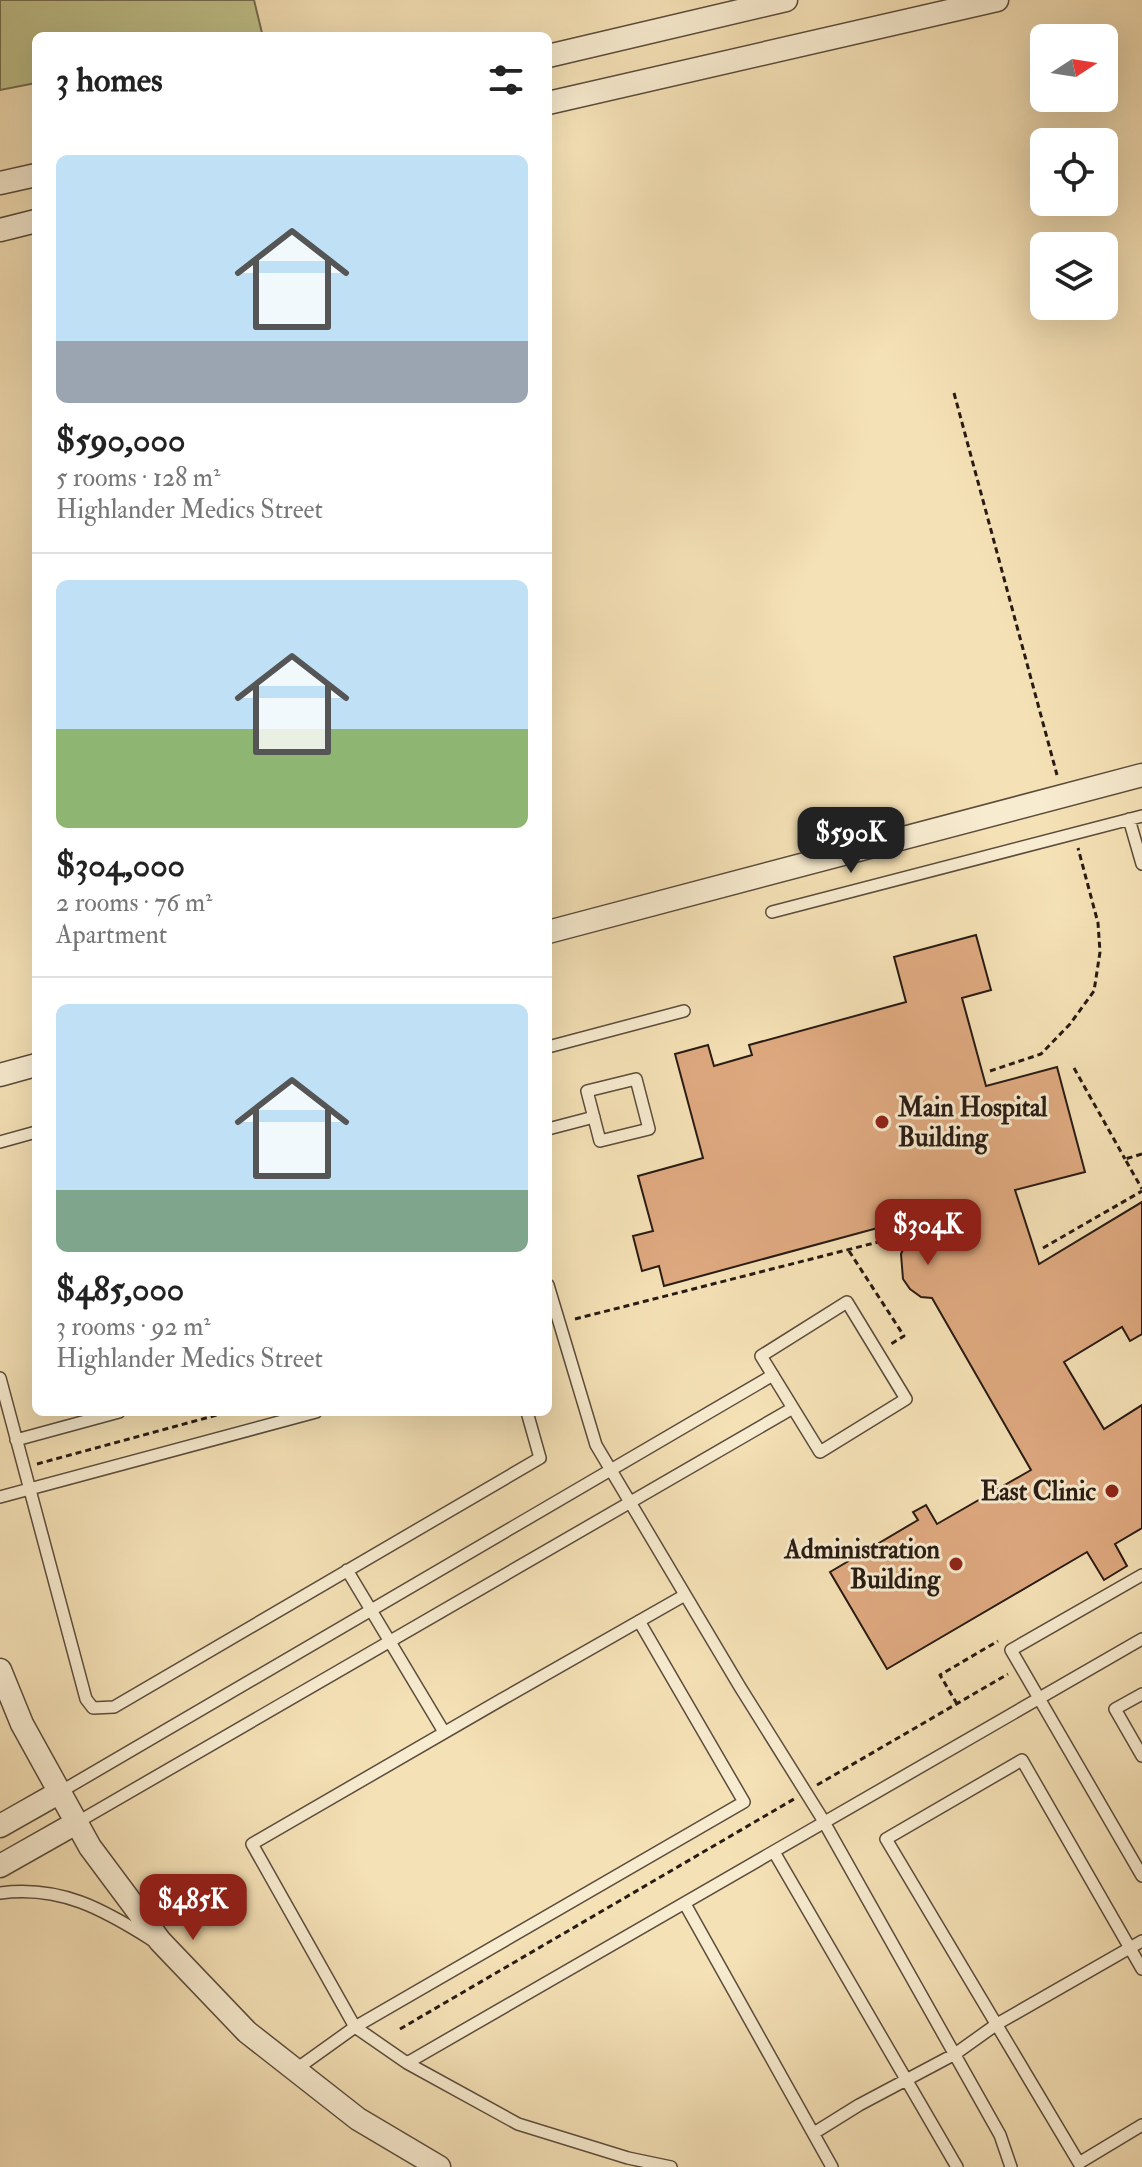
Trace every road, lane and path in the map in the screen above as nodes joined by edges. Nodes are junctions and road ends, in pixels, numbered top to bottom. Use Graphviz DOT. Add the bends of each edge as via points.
graph roads {
  1 [pos="786,0"];
  2 [pos="997,0"];
  3 [pos="552,55"];
  4 [pos="552,102"];
  5 [pos="32,176"];
  6 [pos="0,183"];
  7 [pos="32,222"];
  8 [pos="0,230"];
  9 [pos="954,393"];
  10 [pos="1142,775"];
  11 [pos="1063,796"];
  12 [pos="1142,816"];
  13 [pos="1129,819"];
  14 [pos="1074,833"];
  15 [pos="1142,864"];
  16 [pos="772,912"];
  17 [pos="552,931"];
  18 [pos="684,1011"];
  19 [pos="552,1046"];
  20 [pos="32,1066"];
  21 [pos="1074,1068"];
  22 [pos="990,1071"];
  23 [pos="0,1075"];
  24 [pos="594,1117"];
  25 [pos="552,1128"];
  26 [pos="32,1133"];
  27 [pos="0,1142"];
  28 [pos="1142,1154"];
  29 [pos="1125,1159"];
  30 [pos="1142,1190"];
  31 [pos="894,1238"];
  32 [pos="1043,1248"];
  33 [pos="848,1249"];
  34 [pos="552,1301"];
  35 [pos="559,1323"];
  36 [pos="878,1353"];
  37 [pos="773,1375"];
  38 [pos="0,1378"];
  39 [pos="793,1408"];
  40 [pos="104,1416"];
  41 [pos="213,1416"];
  42 [pos="301,1416"];
  43 [pos="528,1416"];
  44 [pos="16,1440"];
  45 [pos="37,1464"];
  46 [pos="610,1470"];
  47 [pos="29,1489"];
  48 [pos="0,1497"];
  49 [pos="630,1502"];
  50 [pos="347,1570"];
  51 [pos="1142,1575"];
  52 [pos="685,1595"];
  53 [pos="372,1610"];
  54 [pos="639,1621"];
  55 [pos="1142,1639"];
  56 [pos="391,1641"];
  57 [pos="1020,1666"];
  58 [pos="0,1670"];
  59 [pos="1142,1694"];
  60 [pos="1039,1699"];
  61 [pos="444,1732"];
  62 [pos="1142,1756"];
  63 [pos="60,1792"];
  64 [pos="806,1792"];
  65 [pos="76,1823"];
  66 [pos="825,1823"];
  67 [pos="0,1826"];
  68 [pos="774,1852"];
  69 [pos="0,1866"];
  70 [pos="1142,1876"];
  71 [pos="0,1893"];
  72 [pos="685,1904"];
  73 [pos="1142,1941"];
  74 [pos="1130,1948"];
  75 [pos="170,1952"];
  76 [pos="1142,1969"];
  77 [pos="997,2024"];
  78 [pos="355,2027"];
  79 [pos="400,2029"];
  80 [pos="955,2054"];
  81 [pos="407,2063"];
  82 [pos="295,2070"];
  83 [pos="906,2081"];
  84 [pos="1142,2125"];
  85 [pos="814,2133"];
  86 [pos="439,2167"];
  87 [pos="671,2167"];
  88 [pos="832,2167"];
  89 [pos="957,2167"];
  90 [pos="1011,2167"];
  1 -- 3 [label="street"];
  2 -- 4 [label="street"];
  5 -- 6 [label="street"];
  7 -- 8 [label="street"];
  9 -- 11 [label="path"];
  10 -- 11 [label="street"];
  11 -- 17 [label="street"];
  12 -- 13 [label="lane"];
  13 -- 14 [label="lane"];
  13 -- 15 [label="lane"];
  14 -- 16 [label="lane"];
  14 -- 22 [label="path" via="1098,923 1094,991 1041,1054"];
  18 -- 19 [label="lane"];
  20 -- 23 [label="street"];
  21 -- 29 [label="path"];
  24 -- 24 [label="lane" via="600,1141 649,1129 636,1079 587,1091"];
  24 -- 25 [label="lane"];
  26 -- 27 [label="lane"];
  28 -- 29 [label="path"];
  29 -- 30 [label="path"];
  30 -- 32 [label="path"];
  31 -- 33 [label="path"];
  33 -- 35 [label="path"];
  33 -- 36 [label="path" via="904,1336"];
  34 -- 35 [label="lane"];
  35 -- 46 [label="lane" via="596,1445"];
  36 -- 37 [label="lane" via="847,1302 761,1356"];
  36 -- 39 [label="lane" via="906,1399 820,1452"];
  37 -- 39 [label="lane"];
  37 -- 46 [label="lane"];
  38 -- 44 [label="lane"];
  39 -- 49 [label="lane"];
  40 -- 44 [label="lane"];
  41 -- 45 [label="path"];
  42 -- 47 [label="lane"];
  43 -- 50 [label="lane" via="540,1458"];
  44 -- 47 [label="lane"];
  46 -- 49 [label="lane"];
  46 -- 53 [label="lane"];
  47 -- 48 [label="lane"];
  47 -- 50 [label="lane" via="86,1699 93,1708 114,1707"];
  49 -- 52 [label="lane"];
  49 -- 56 [label="lane"];
  50 -- 53 [label="lane"];
  51 -- 57 [label="lane" via="1011,1650"];
  52 -- 54 [label="lane"];
  52 -- 64 [label="lane"];
  53 -- 56 [label="lane"];
  53 -- 63 [label="lane"];
  54 -- 61 [label="lane"];
  54 -- 78 [label="lane" via="744,1802"];
  55 -- 60 [label="lane"];
  56 -- 61 [label="lane"];
  56 -- 65 [label="lane"];
  57 -- 60 [label="lane"];
  57 -- 64 [label="path"];
  58 -- 63 [label="street" via="22,1724"];
  59 -- 62 [label="lane" via="1115,1709"];
  60 -- 66 [label="lane"];
  60 -- 70 [label="lane"];
  61 -- 78 [label="lane" via="252,1844"];
  63 -- 65 [label="street"];
  63 -- 67 [label="street"];
  64 -- 66 [label="lane"];
  64 -- 79 [label="path"];
  65 -- 69 [label="street"];
  65 -- 75 [label="street"];
  66 -- 68 [label="lane"];
  66 -- 80 [label="lane"];
  68 -- 72 [label="lane"];
  68 -- 83 [label="lane"];
  71 -- 75 [label="lane" via="65,1895 98,1908"];
  72 -- 81 [label="lane"];
  72 -- 85 [label="lane"];
  73 -- 74 [label="lane"];
  74 -- 76 [label="lane"];
  74 -- 77 [label="lane"];
  74 -- 77 [label="lane" via="1022,1760 886,1839"];
  75 -- 82 [label="street" via="247,2032"];
  77 -- 80 [label="lane"];
  77 -- 84 [label="lane" via="1079,2163"];
  78 -- 81 [label="lane"];
  78 -- 82 [label="lane"];
  80 -- 83 [label="lane"];
  80 -- 90 [label="lane" via="1000,2135"];
  81 -- 87 [label="lane" via="518,2124"];
  82 -- 86 [label="street" via="358,2119"];
  83 -- 85 [label="lane"];
  83 -- 89 [label="lane"];
  85 -- 88 [label="lane"];
}
